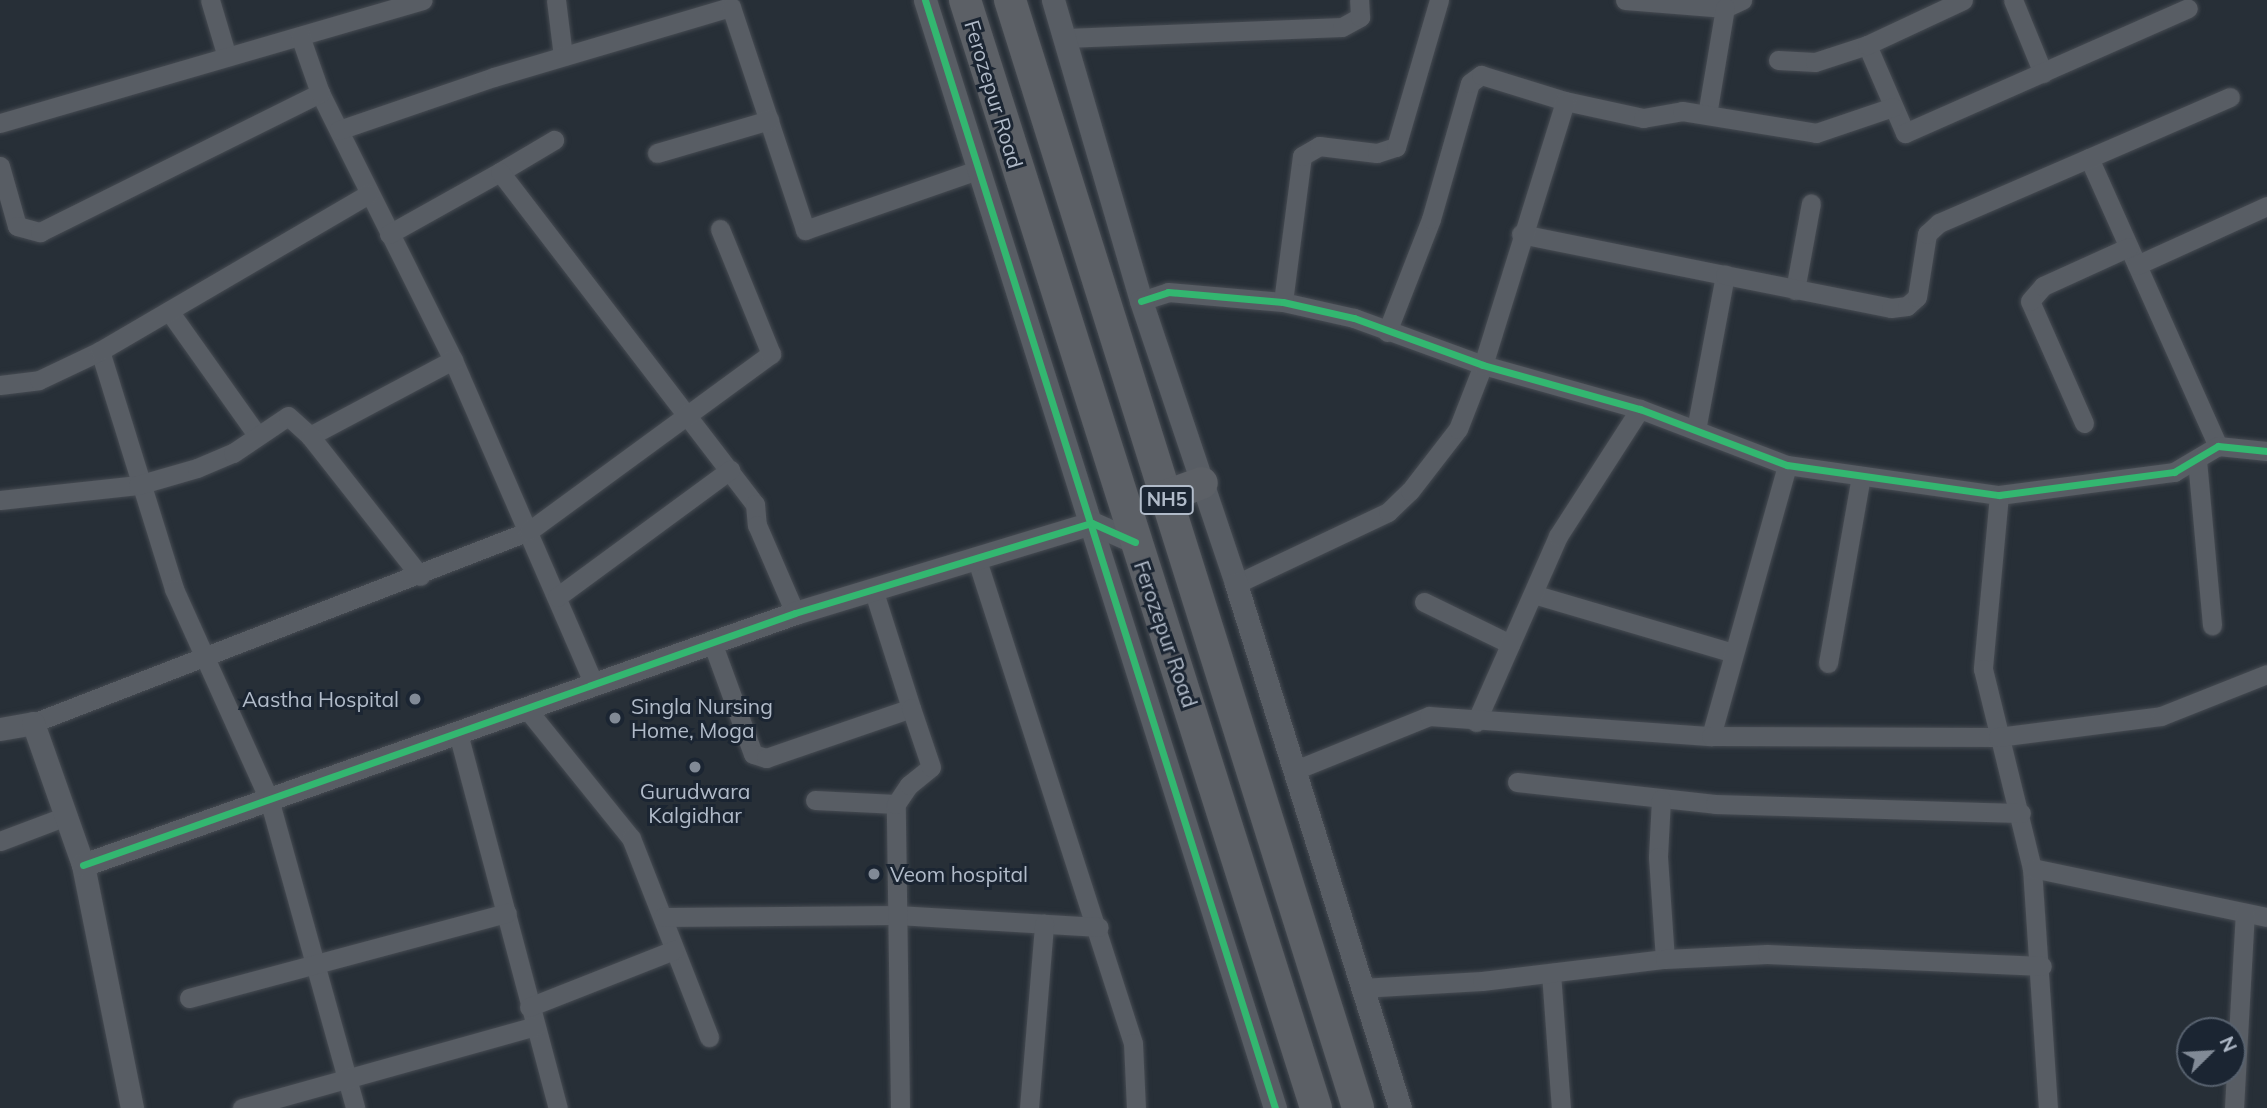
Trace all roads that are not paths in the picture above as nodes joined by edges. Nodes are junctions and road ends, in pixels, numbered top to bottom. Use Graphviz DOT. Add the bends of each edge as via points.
graph roads {
  1 [pos="210,0"];
  2 [pos="422,0"];
  3 [pos="556,0"];
  4 [pos="750,0"];
  5 [pos="925,0"];
  6 [pos="965,0"];
  7 [pos="1010,0"];
  8 [pos="1053,0"];
  9 [pos="1359,0"];
  10 [pos="1439,0"];
  11 [pos="1625,0"];
  12 [pos="1963,0"];
  13 [pos="2013,0"];
  14 [pos="1733,4"];
  15 [pos="731,6"];
  16 [pos="2188,8"];
  17 [pos="300,36"];
  18 [pos="1066,38"];
  19 [pos="1867,45"];
  20 [pos="563,56"];
  21 [pos="227,57"];
  22 [pos="1778,60"];
  23 [pos="2043,73"];
  24 [pos="320,93"];
  25 [pos="2230,97"];
  26 [pos="1565,101"];
  27 [pos="1893,107"];
  28 [pos="1707,115"];
  29 [pos="769,120"];
  30 [pos="0,123"];
  31 [pos="338,130"];
  32 [pos="554,140"];
  33 [pos="657,153"];
  34 [pos="2090,158"];
  35 [pos="0,166"];
  36 [pos="977,170"];
  37 [pos="500,172"];
  38 [pos="369,194"];
  39 [pos="1811,203"];
  40 [pos="2267,206"];
  41 [pos="720,229"];
  42 [pos="388,234"];
  43 [pos="1521,234"];
  44 [pos="2133,256"];
  45 [pos="1725,275"];
  46 [pos="1796,290"];
  47 [pos="1141,301"];
  48 [pos="1283,302"];
  49 [pos="169,311"];
  50 [pos="1387,332"];
  51 [pos="100,351"];
  52 [pos="453,360"];
  53 [pos="1483,365"];
  54 [pos="0,385"];
  55 [pos="1640,409"];
  56 [pos="689,413"];
  57 [pos="2084,423"];
  58 [pos="1696,430"];
  59 [pos="257,435"];
  60 [pos="310,436"];
  61 [pos="2218,446"];
  62 [pos="2267,451"];
  63 [pos="2197,460"];
  64 [pos="1787,465"];
  65 [pos="730,470"];
  66 [pos="1861,476"];
  67 [pos="1202,483"];
  68 [pos="138,485"];
  69 [pos="1999,495"];
  70 [pos="1166,496"];
  71 [pos="0,500"];
  72 [pos="1093,523"];
  73 [pos="529,531"];
  74 [pos="1135,542"];
  75 [pos="976,557"];
  76 [pos="420,576"];
  77 [pos="1236,584"];
  78 [pos="873,589"];
  79 [pos="1533,594"];
  80 [pos="557,597"];
  81 [pos="1424,602"];
  82 [pos="795,613"];
  83 [pos="2212,625"];
  84 [pos="712,642"];
  85 [pos="1510,644"];
  86 [pos="1734,653"];
  87 [pos="203,656"];
  88 [pos="1828,663"];
  89 [pos="2267,674"];
  90 [pos="594,684"];
  91 [pos="526,708"];
  92 [pos="911,708"];
  93 [pos="1476,722"];
  94 [pos="33,723"];
  95 [pos="0,729"];
  96 [pos="458,733"];
  97 [pos="1711,736"];
  98 [pos="1998,737"];
  99 [pos="1293,771"];
  100 [pos="1517,782"];
  101 [pos="269,799"];
  102 [pos="1661,799"];
  103 [pos="815,800"];
  104 [pos="896,804"];
  105 [pos="2021,813"];
  106 [pos="66,816"];
  107 [pos="0,841"];
  108 [pos="83,865"];
  109 [pos="2032,868"];
  110 [pos="507,913"];
  111 [pos="2245,913"];
  112 [pos="897,915"];
  113 [pos="663,917"];
  114 [pos="2267,917"];
  115 [pos="1044,924"];
  116 [pos="1099,927"];
  117 [pos="674,950"];
  118 [pos="1665,959"];
  119 [pos="315,962"];
  120 [pos="2042,965"];
  121 [pos="1551,973"];
  122 [pos="1361,988"];
  123 [pos="189,998"];
  124 [pos="532,1016"];
  125 [pos="709,1037"];
  126 [pos="347,1080"];
  127 [pos="132,1108"];
  128 [pos="242,1108"];
  129 [pos="355,1108"];
  130 [pos="558,1108"];
  131 [pos="900,1108"];
  132 [pos="1029,1108"];
  133 [pos="1136,1108"];
  134 [pos="1275,1108"];
  135 [pos="1316,1108"];
  136 [pos="1358,1108"];
  137 [pos="1400,1108"];
  138 [pos="1561,1108"];
  139 [pos="2049,1108"];
  140 [pos="2234,1108"];
  1 -- 21 [label="street"];
  2 -- 17 [label="street"];
  3 -- 20 [label="street"];
  4 -- 15 [label="street"];
  5 -- 36 [label="street"];
  6 -- 74 [label="highway, Ferozepur Road / NH5"];
  7 -- 70 [label="highway, Ferozepur Road / NH5"];
  8 -- 18 [label="street"];
  9 -- 18 [label="street" via="1360,17 1342,27"];
  10 -- 48 [label="street" via="1396,147 1377,153 1319,146 1301,156"];
  11 -- 14 [label="street"];
  12 -- 19 [label="street"];
  13 -- 23 [label="street"];
  14 -- 28 [label="street"];
  15 -- 20 [label="street"];
  15 -- 29 [label="street"];
  16 -- 23 [label="street"];
  17 -- 21 [label="street"];
  17 -- 24 [label="street"];
  18 -- 47 [label="street"];
  19 -- 22 [label="street" via="1815,62"];
  19 -- 27 [label="street"];
  20 -- 31 [label="street"];
  21 -- 30 [label="street"];
  23 -- 27 [label="street" via="1905,133"];
  24 -- 31 [label="street"];
  24 -- 35 [label="street" via="40,232 17,226"];
  25 -- 34 [label="street"];
  26 -- 28 [label="street" via="1643,118 1674,111"];
  26 -- 43 [label="street"];
  26 -- 50 [label="street" via="1487,75 1471,83 1430,219"];
  27 -- 28 [label="street" via="1816,134"];
  29 -- 33 [label="street"];
  29 -- 36 [label="street" via="805,230"];
  31 -- 38 [label="street"];
  32 -- 37 [label="street"];
  34 -- 44 [label="street"];
  34 -- 46 [label="street" via="1932,228 1925,242 1917,297 1907,306 1891,308"];
  36 -- 72 [label="street"];
  37 -- 42 [label="street"];
  37 -- 56 [label="street"];
  38 -- 42 [label="street"];
  38 -- 49 [label="street"];
  39 -- 46 [label="street"];
  40 -- 44 [label="street"];
  41 -- 56 [label="street" via="771,354"];
  42 -- 52 [label="street"];
  43 -- 45 [label="street"];
  43 -- 53 [label="street"];
  44 -- 57 [label="street" via="2043,286 2030,301"];
  44 -- 61 [label="street"];
  45 -- 46 [label="street"];
  45 -- 58 [label="street"];
  47 -- 48 [label="street" via="1168,292"];
  47 -- 67 [label="street"];
  48 -- 50 [label="street" via="1354,318"];
  49 -- 51 [label="street"];
  49 -- 59 [label="street"];
  50 -- 53 [label="street"];
  51 -- 54 [label="street" via="39,380"];
  51 -- 68 [label="street"];
  52 -- 60 [label="street"];
  52 -- 73 [label="street"];
  53 -- 55 [label="street"];
  53 -- 77 [label="street" via="1458,429 1400,503 1375,520"];
  55 -- 58 [label="street"];
  55 -- 79 [label="street" via="1558,536"];
  56 -- 65 [label="street"];
  56 -- 73 [label="street"];
  58 -- 64 [label="street"];
  59 -- 60 [label="street" via="288,416"];
  59 -- 68 [label="street" via="222,458"];
  60 -- 76 [label="street"];
  61 -- 62 [label="street"];
  61 -- 63 [label="street"];
  63 -- 69 [label="street" via="2174,472"];
  63 -- 83 [label="street"];
  64 -- 66 [label="street"];
  64 -- 86 [label="street"];
  65 -- 80 [label="street"];
  65 -- 82 [label="street" via="755,504 757,525"];
  66 -- 69 [label="street"];
  66 -- 88 [label="street"];
  67 -- 70 [label="highway"];
  67 -- 77 [label="street"];
  68 -- 71 [label="street"];
  68 -- 87 [label="street"];
  69 -- 98 [label="street" via="1983,660"];
  70 -- 136 [label="highway, Ferozepur Road / NH5"];
  72 -- 74 [label="street"];
  72 -- 75 [label="street"];
  72 -- 134 [label="street"];
  73 -- 76 [label="street"];
  73 -- 80 [label="street"];
  74 -- 135 [label="highway, Ferozepur Road / NH5" via="1197,724"];
  75 -- 78 [label="street"];
  75 -- 116 [label="street"];
  76 -- 87 [label="street"];
  77 -- 99 [label="street"];
  78 -- 82 [label="street"];
  78 -- 92 [label="street"];
  79 -- 85 [label="street"];
  79 -- 86 [label="street"];
  80 -- 90 [label="street"];
  81 -- 85 [label="street"];
  82 -- 84 [label="street"];
  84 -- 90 [label="street"];
  84 -- 92 [label="street" via="757,757 766,758"];
  85 -- 93 [label="street"];
  86 -- 97 [label="street"];
  87 -- 94 [label="street"];
  87 -- 101 [label="street"];
  89 -- 98 [label="street" via="2161,716"];
  90 -- 91 [label="street"];
  91 -- 96 [label="street"];
  91 -- 113 [label="street" via="632,838"];
  92 -- 104 [label="street" via="931,767 909,785"];
  93 -- 97 [label="street"];
  93 -- 99 [label="street" via="1416,718"];
  94 -- 95 [label="street"];
  94 -- 106 [label="street"];
  96 -- 101 [label="street"];
  96 -- 110 [label="street"];
  97 -- 98 [label="street"];
  98 -- 105 [label="street"];
  99 -- 122 [label="street"];
  100 -- 102 [label="street"];
  101 -- 108 [label="street"];
  101 -- 119 [label="street"];
  102 -- 105 [label="street"];
  102 -- 118 [label="street" via="1658,857"];
  103 -- 104 [label="street"];
  104 -- 112 [label="street"];
  105 -- 109 [label="street"];
  106 -- 107 [label="street"];
  106 -- 108 [label="street"];
  108 -- 127 [label="street"];
  109 -- 111 [label="street"];
  109 -- 120 [label="street"];
  110 -- 119 [label="street"];
  110 -- 124 [label="street"];
  111 -- 114 [label="street"];
  111 -- 140 [label="street"];
  112 -- 113 [label="street"];
  112 -- 115 [label="street"];
  112 -- 131 [label="street"];
  113 -- 117 [label="street"];
  115 -- 116 [label="street"];
  115 -- 132 [label="street"];
  116 -- 133 [label="street" via="1133,1043"];
  117 -- 124 [label="street"];
  117 -- 125 [label="street"];
  118 -- 120 [label="street" via="1767,954"];
  118 -- 121 [label="street"];
  119 -- 123 [label="street"];
  119 -- 126 [label="street"];
  120 -- 139 [label="street"];
  121 -- 122 [label="street"];
  121 -- 138 [label="street"];
  122 -- 137 [label="street"];
  124 -- 126 [label="street"];
  124 -- 130 [label="street"];
  126 -- 128 [label="street"];
  126 -- 129 [label="street"];
}
